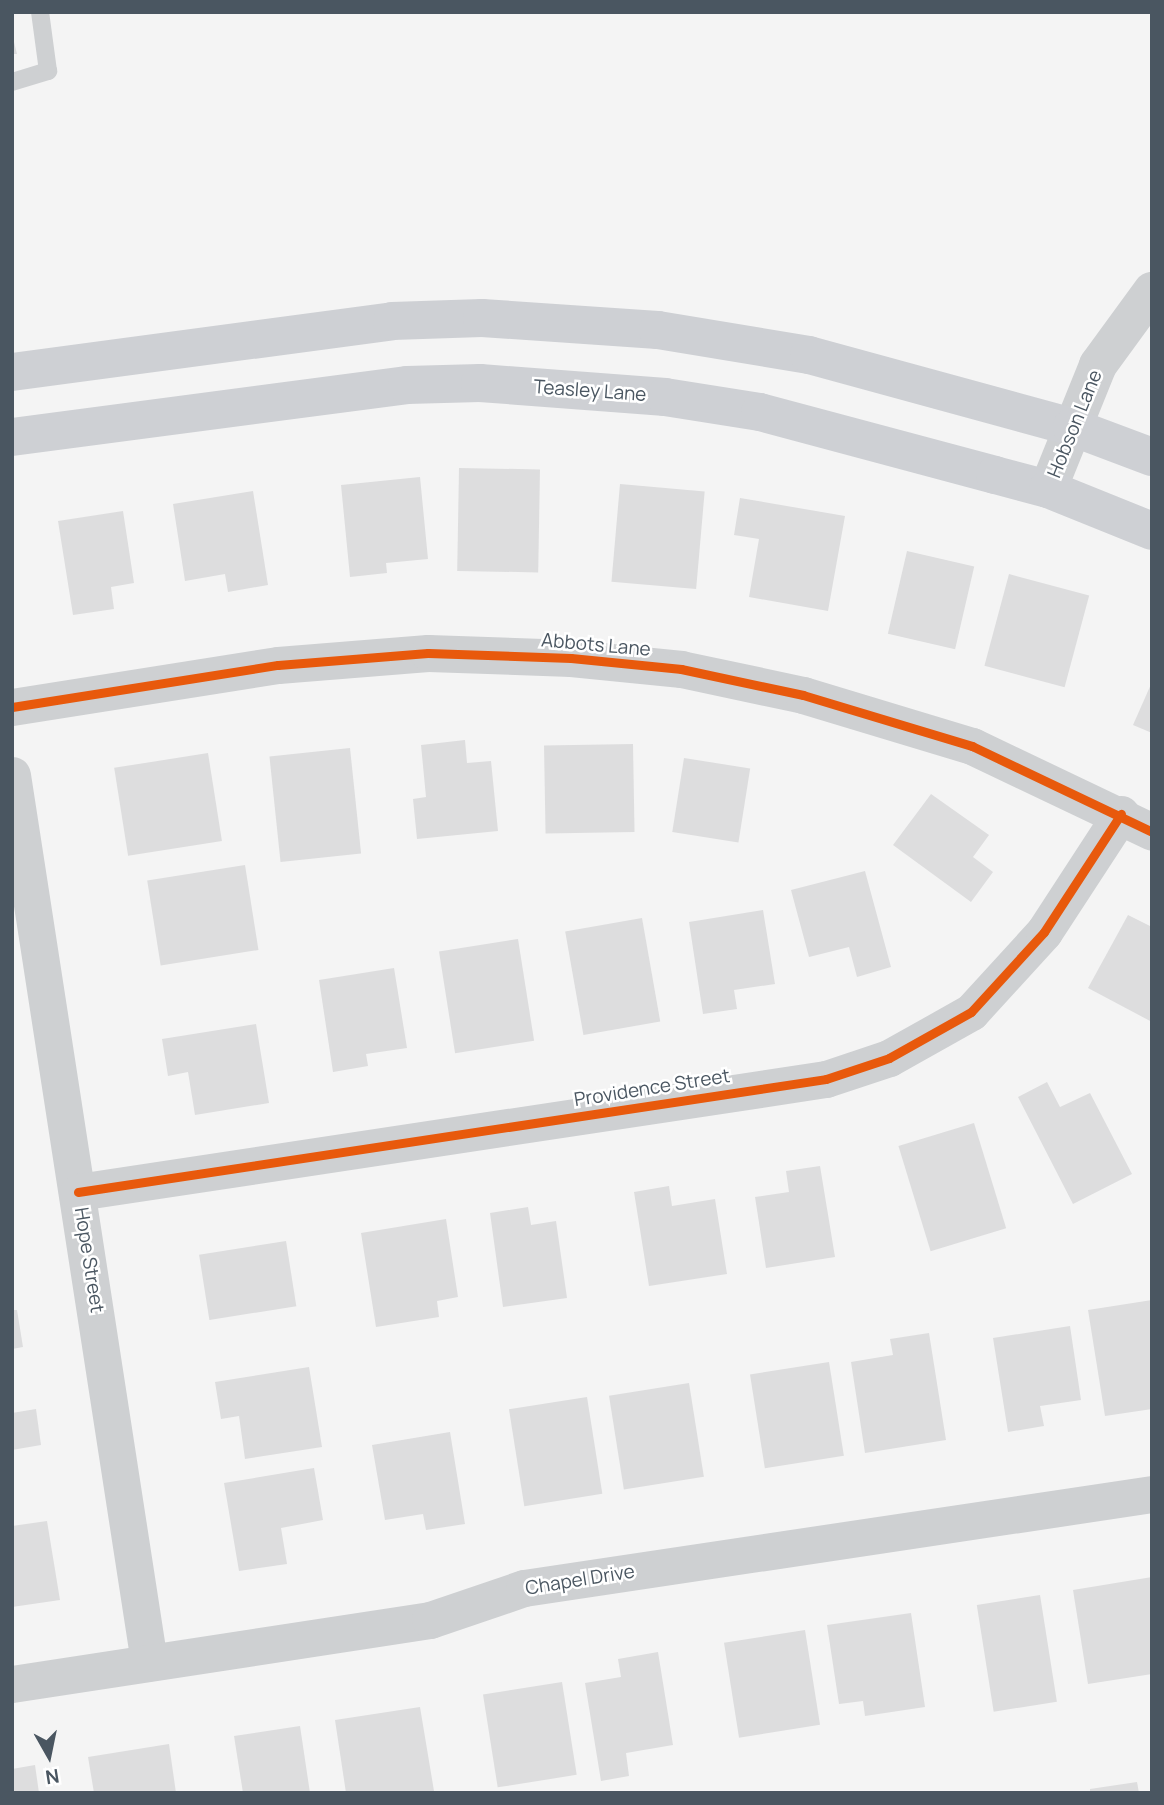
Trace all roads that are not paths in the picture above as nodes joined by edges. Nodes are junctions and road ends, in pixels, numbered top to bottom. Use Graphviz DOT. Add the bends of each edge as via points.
graph roads {
  1 [pos="40,12"];
  2 [pos="12,82"];
  3 [pos="1152,291"];
  4 [pos="12,372"];
  5 [pos="1072,427"];
  6 [pos="12,437"];
  7 [pos="1152,457"];
  8 [pos="1048,489"];
  9 [pos="1152,531"];
  10 [pos="12,707"];
  11 [pos="12,775"];
  12 [pos="1121,814"];
  13 [pos="1152,832"];
  14 [pos="78,1192"];
  15 [pos="1152,1494"];
  16 [pos="149,1662"];
  17 [pos="12,1684"];
  1 -- 2 [label="lane" via="48,71"];
  3 -- 5 [label="street, Hobson Lane" via="1098,365"];
  4 -- 5 [label="main road" via="320,328 482,318 658,330 809,355"];
  5 -- 7 [label="main road"];
  5 -- 8 [label="street, Hobson Lane"];
  6 -- 8 [label="main road, Teasley Lane" via="353,390 480,383 664,397 760,412"];
  8 -- 9 [label="main road, Teasley Lane"];
  10 -- 12 [label="street, Abbots Lane" via="278,665 428,653 571,658 681,670 803,695 972,746"];
  11 -- 14 [label="street, Hope Street"];
  12 -- 13 [label="street, Abbots Lane"];
  12 -- 14 [label="street, Providence Street" via="1044,932 971,1012 889,1058 826,1079"];
  14 -- 16 [label="street, Hope Street"];
  15 -- 16 [label="street, Chapel Drive" via="524,1588 430,1620"];
  16 -- 17 [label="street, Chapel Drive"];
}
